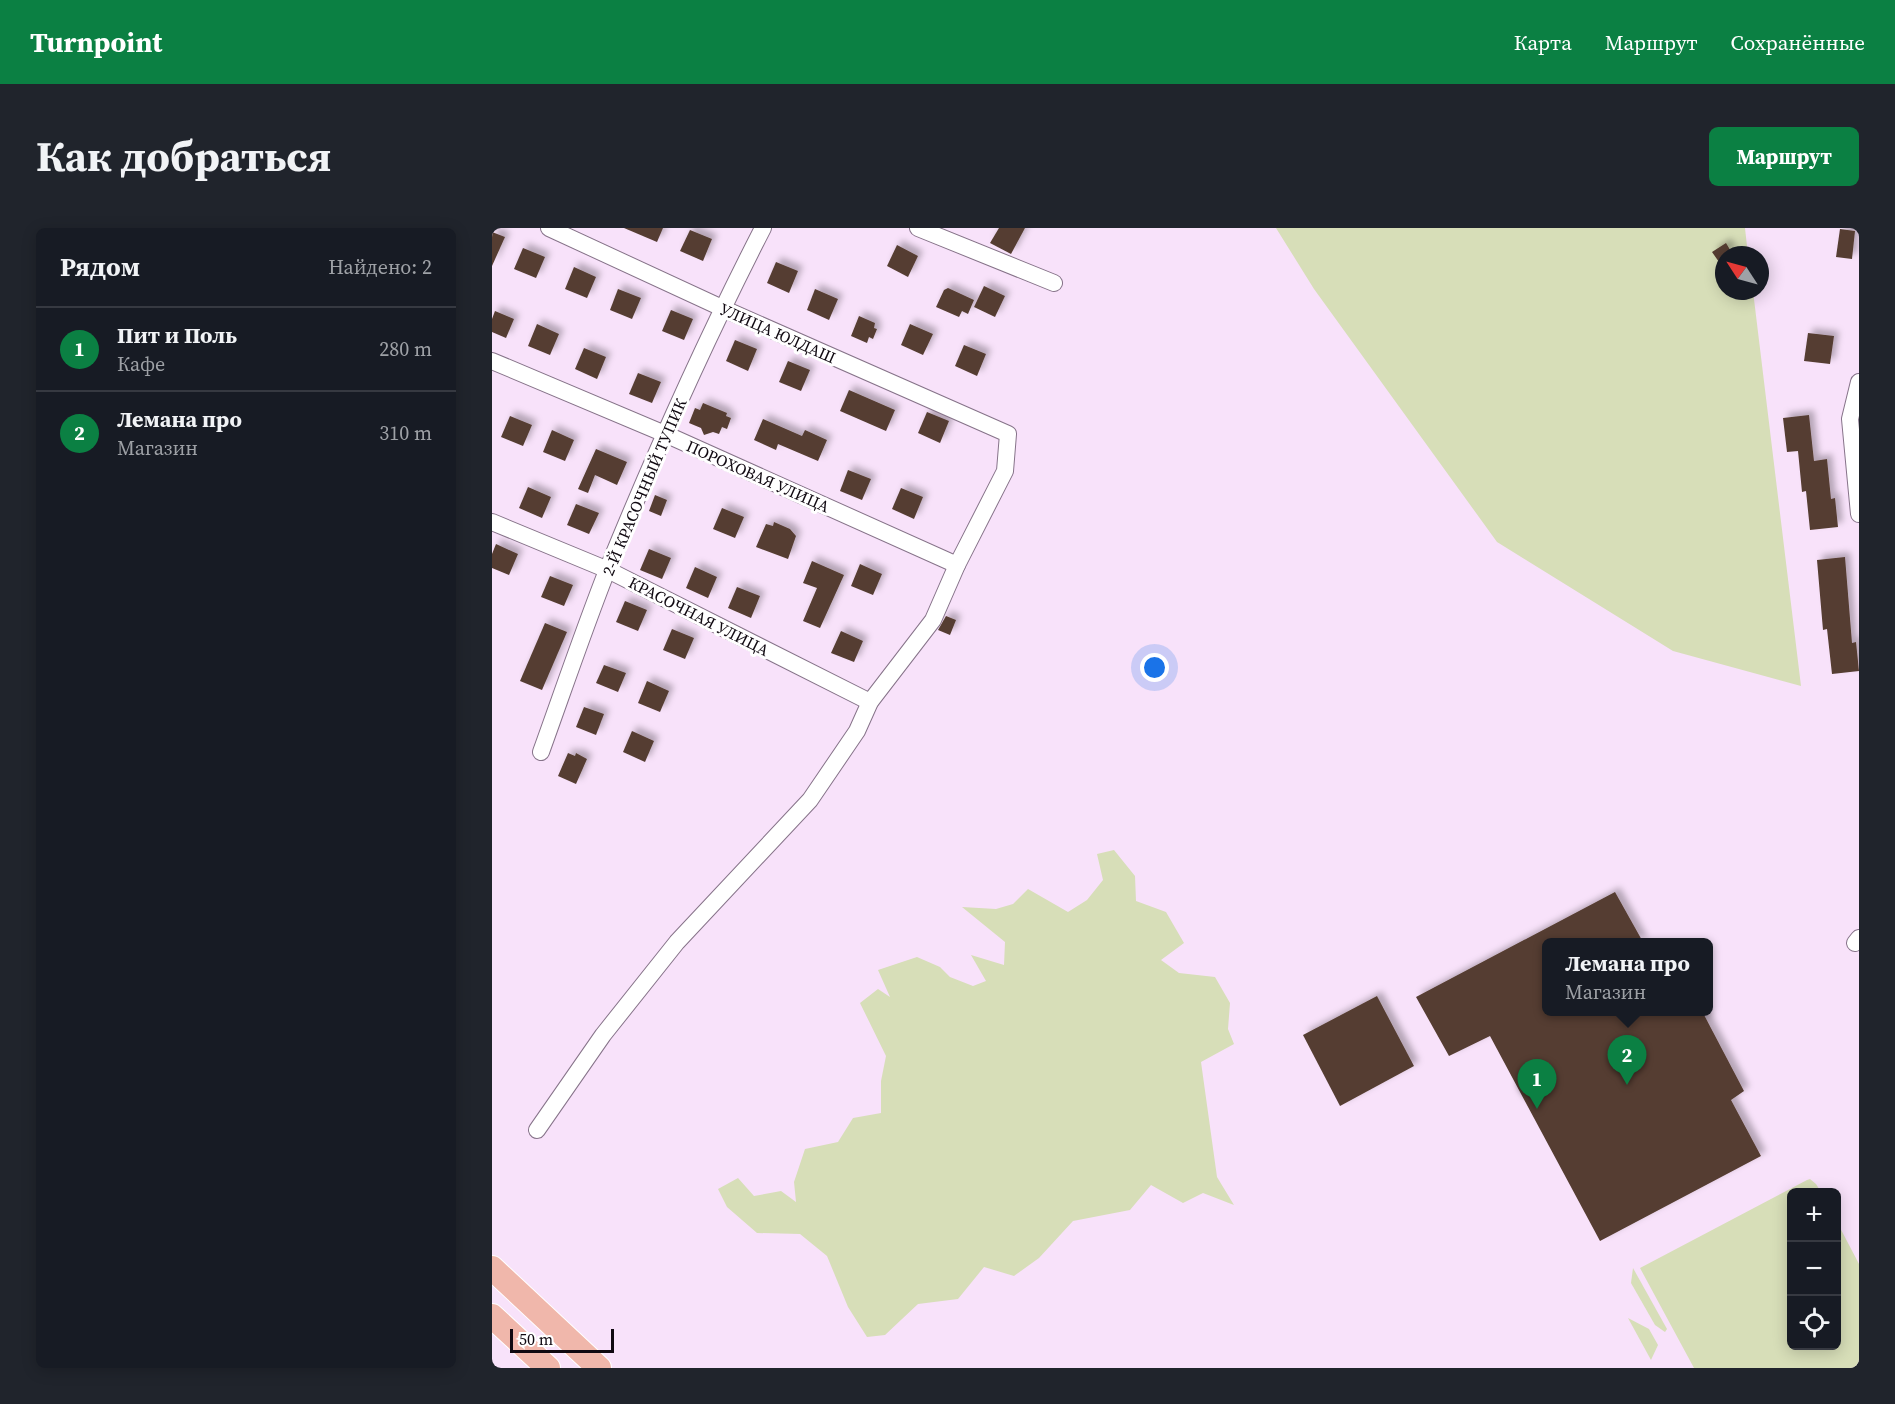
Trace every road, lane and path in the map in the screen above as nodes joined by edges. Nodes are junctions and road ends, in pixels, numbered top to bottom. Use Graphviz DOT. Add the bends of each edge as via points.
graph roads {
  1 [pos="549,228"];
  2 [pos="763,228"];
  3 [pos="918,228"];
  4 [pos="1054,283"];
  5 [pos="722,308"];
  6 [pos="492,361"];
  7 [pos="1859,382"];
  8 [pos="665,434"];
  9 [pos="1859,514"];
  10 [pos="492,522"];
  11 [pos="957,565"];
  12 [pos="608,570"];
  13 [pos="870,702"];
  14 [pos="541,752"];
  15 [pos="537,1130"];
  16 [pos="492,1268"];
  17 [pos="500,1324"];
  18 [pos="539,1368"];
  19 [pos="548,1368"];
  20 [pos="599,1368"];
  1 -- 5 [label="street, УЛИЦА ЮЛДАШ"];
  2 -- 5 [label="street, 2-Й КРАСОЧНЫЙ ТУПИК"];
  3 -- 4 [label="street"];
  5 -- 8 [label="street, 2-Й КРАСОЧНЫЙ ТУПИК"];
  5 -- 11 [label="street, УЛИЦА ЮЛДАШ" via="1008,434 1005,471"];
  6 -- 8 [label="street, ПОРОХОВАЯ УЛИЦА"];
  7 -- 9 [label="street" via="1850,419"];
  8 -- 11 [label="street, ПОРОХОВАЯ УЛИЦА"];
  8 -- 12 [label="street, 2-Й КРАСОЧНЫЙ ТУПИК"];
  10 -- 12 [label="street, КРАСОЧНАЯ УЛИЦА"];
  11 -- 13 [label="street" via="933,620"];
  12 -- 13 [label="street, КРАСОЧНАЯ УЛИЦА"];
  12 -- 14 [label="street, 2-Й КРАСОЧНЫЙ ТУПИК"];
  13 -- 15 [label="street" via="857,731 810,800 677,942 603,1035"];
  16 -- 20 [label="highway"];
  17 -- 18 [label="highway"];
  17 -- 19 [label="highway"];
}
